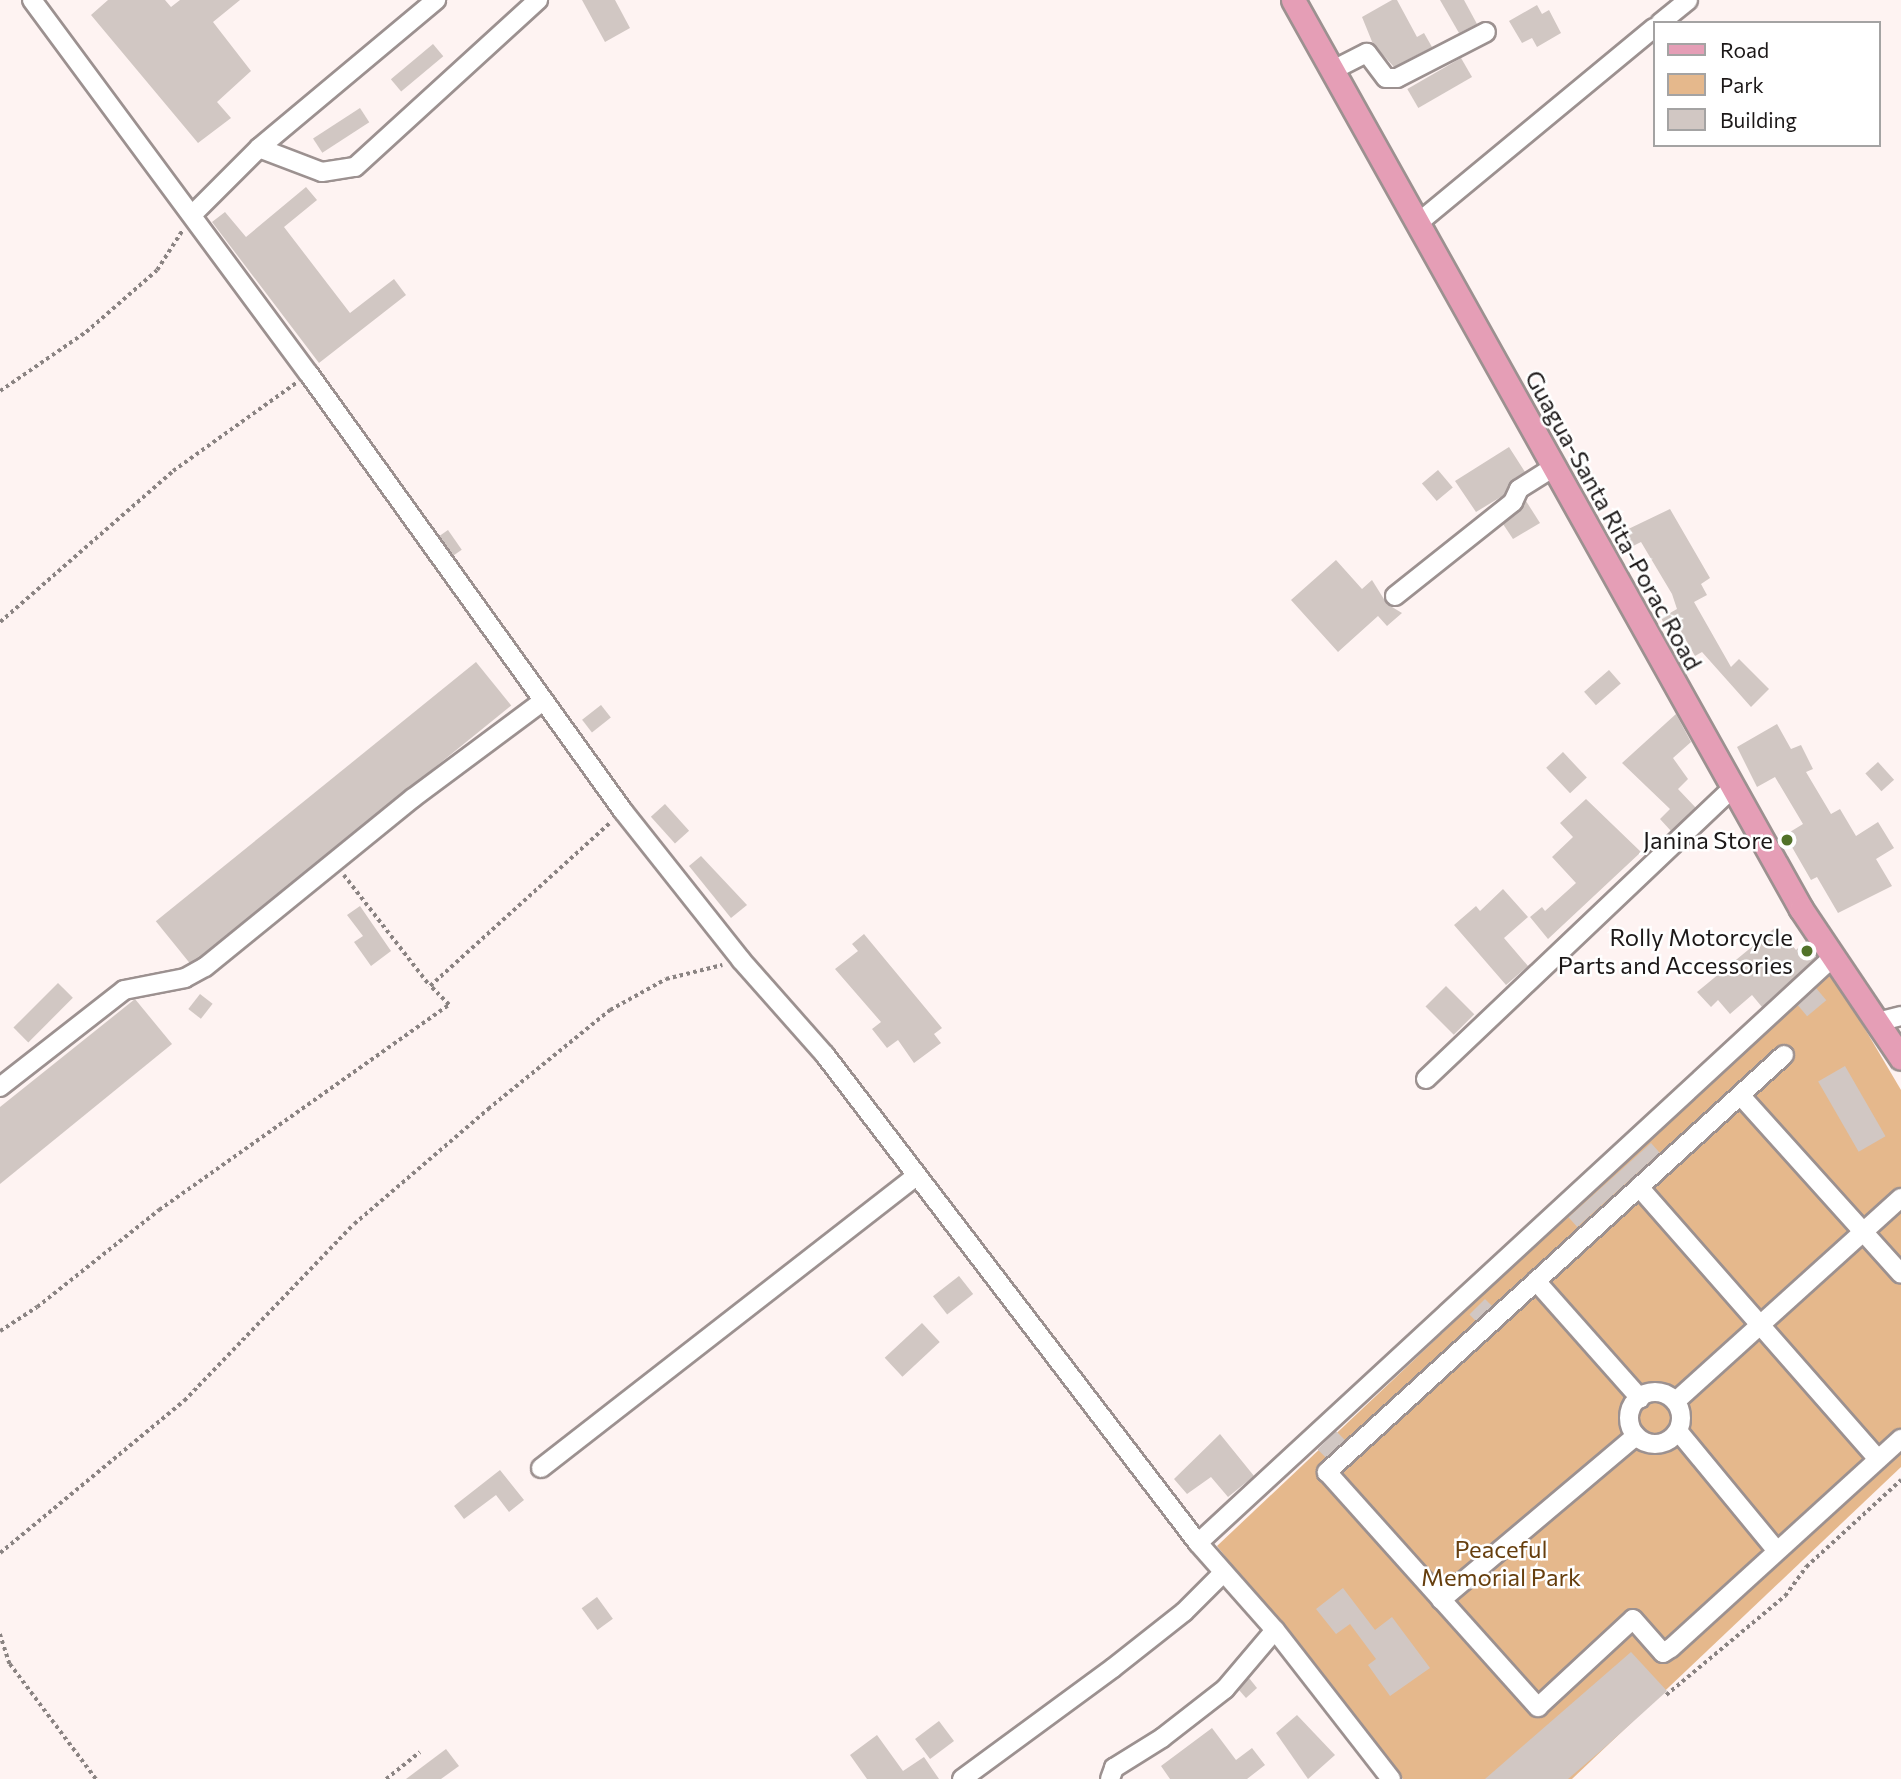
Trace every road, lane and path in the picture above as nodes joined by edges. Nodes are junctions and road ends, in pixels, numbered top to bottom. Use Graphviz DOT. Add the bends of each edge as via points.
graph roads {
  1 [pos="32,0"];
  2 [pos="436,0"];
  3 [pos="538,0"];
  4 [pos="1293,0"];
  5 [pos="1688,0"];
  6 [pos="1662,21"];
  7 [pos="1652,30"];
  8 [pos="1486,32"];
  9 [pos="1333,70"];
  10 [pos="259,148"];
  11 [pos="192,215"];
  12 [pos="1418,223"];
  13 [pos="309,374"];
  14 [pos="0,391"];
  15 [pos="1554,467"];
  16 [pos="1395,596"];
  17 [pos="0,622"];
  18 [pos="543,701"];
  19 [pos="1733,788"];
  20 [pos="623,811"];
  21 [pos="336,864"];
  22 [pos="1833,957"];
  23 [pos="741,960"];
  24 [pos="430,986"];
  25 [pos="1901,1016"];
  26 [pos="1877,1022"];
  27 [pos="1784,1055"];
  28 [pos="1901,1058"];
  29 [pos="1426,1079"];
  30 [pos="0,1087"];
  31 [pos="1741,1096"];
  32 [pos="915,1177"];
  33 [pos="1639,1187"];
  34 [pos="1901,1198"];
  35 [pos="1864,1230"];
  36 [pos="1901,1274"];
  37 [pos="1536,1281"];
  38 [pos="1762,1323"];
  39 [pos="0,1331"];
  40 [pos="1640,1398"];
  41 [pos="1675,1401"];
  42 [pos="1678,1431"];
  43 [pos="1636,1436"];
  44 [pos="1901,1439"];
  45 [pos="1878,1459"];
  46 [pos="541,1468"];
  47 [pos="1901,1480"];
  48 [pos="1198,1543"];
  49 [pos="1776,1550"];
  50 [pos="0,1553"];
  51 [pos="1223,1573"];
  52 [pos="1440,1600"];
  53 [pos="1275,1630"];
  54 [pos="0,1634"];
  55 [pos="1666,1695"];
  56 [pos="419,1752"];
  57 [pos="96,1779"];
  58 [pos="386,1779"];
  59 [pos="962,1779"];
  60 [pos="1110,1779"];
  61 [pos="1391,1779"];
  1 -- 11 [label="street"];
  2 -- 10 [label="street"];
  3 -- 10 [label="street" via="355,167 322,172"];
  4 -- 9 [label="main road, Guagua-Santa Rita-Porac Road"];
  5 -- 6 [label="street"];
  7 -- 12 [label="street"];
  8 -- 9 [label="street" via="1398,78 1386,78 1367,53"];
  9 -- 12 [label="main road, Guagua-Santa Rita-Porac Road"];
  10 -- 11 [label="street"];
  11 -- 13 [label="street"];
  11 -- 14 [label="path" via="157,270 86,332"];
  12 -- 15 [label="main road, Guagua-Santa Rita-Porac Road"];
  13 -- 17 [label="path" via="173,471"];
  13 -- 18 [label="street"];
  15 -- 16 [label="street" via="1519,489 1513,502"];
  15 -- 19 [label="main road, Guagua-Santa Rita-Porac Road"];
  18 -- 20 [label="street"];
  18 -- 21 [label="street" via="413,798"];
  19 -- 22 [label="main road, Guagua-Santa Rita-Porac Road"];
  19 -- 29 [label="street"];
  20 -- 23 [label="street"];
  20 -- 24 [label="path"];
  21 -- 24 [label="path"];
  21 -- 30 [label="street" via="205,967 185,978 124,990"];
  22 -- 26 [label="main road, Guagua-Santa Rita-Porac Road"];
  22 -- 48 [label="street"];
  23 -- 32 [label="street" via="825,1055"];
  23 -- 50 [label="path" via="666,979 610,1010 354,1224 184,1401"];
  24 -- 39 [label="path" via="449,1005 159,1210"];
  25 -- 26 [label="street"];
  26 -- 28 [label="main road, Guagua-Santa Rita-Porac Road"];
  27 -- 31 [label="street"];
  31 -- 33 [label="street"];
  31 -- 35 [label="street"];
  32 -- 46 [label="street"];
  32 -- 48 [label="street"];
  33 -- 37 [label="street"];
  33 -- 38 [label="street"];
  34 -- 35 [label="street"];
  35 -- 36 [label="street"];
  35 -- 38 [label="street"];
  37 -- 40 [label="street"];
  37 -- 52 [label="street" via="1327,1472"];
  38 -- 41 [label="street"];
  38 -- 45 [label="street"];
  40 -- 41 [label="street" via="1655,1392"];
  40 -- 43 [label="street" via="1629,1416"];
  41 -- 42 [label="street" via="1681,1413"];
  42 -- 43 [label="street" via="1661,1444"];
  42 -- 49 [label="street"];
  43 -- 52 [label="street"];
  44 -- 45 [label="street"];
  45 -- 49 [label="street"];
  47 -- 55 [label="path" via="1806,1567 1785,1597"];
  48 -- 51 [label="street"];
  49 -- 52 [label="street" via="1671,1648 1663,1653 1633,1619 1538,1707"];
  51 -- 53 [label="street"];
  51 -- 59 [label="street" via="1184,1612"];
  53 -- 60 [label="street" via="1225,1689 1114,1768"];
  53 -- 61 [label="street"];
  54 -- 57 [label="path" via="10,1664"];
  56 -- 58 [label="path"];
}
